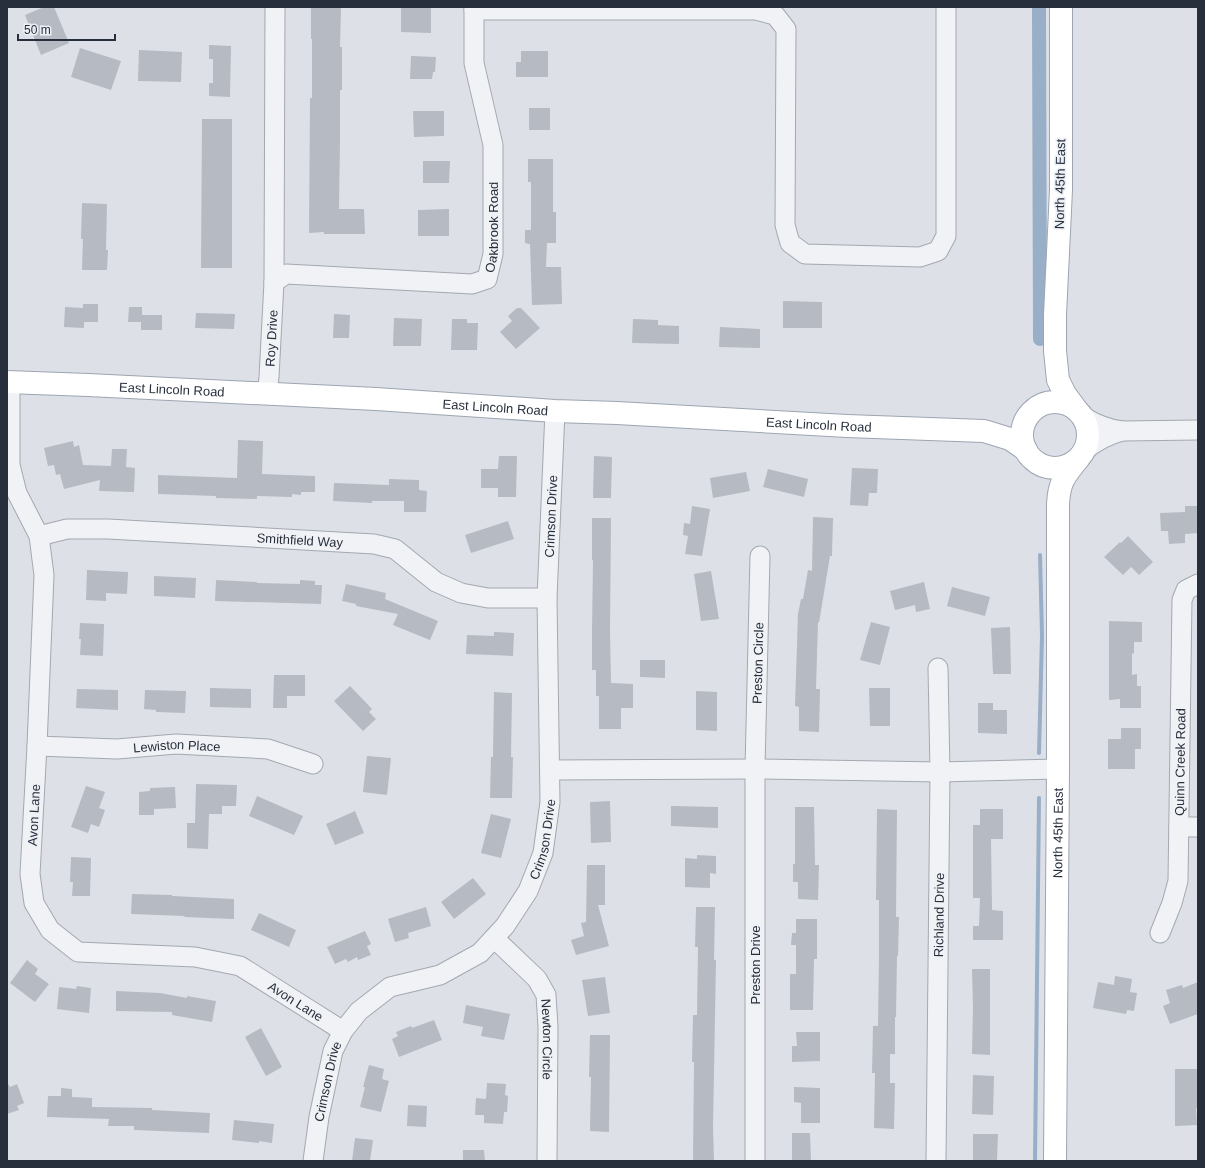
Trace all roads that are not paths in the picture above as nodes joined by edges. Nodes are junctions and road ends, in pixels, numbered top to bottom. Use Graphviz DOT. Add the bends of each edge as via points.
graph roads {
  1 [pos="270,7"];
  2 [pos="946,7"];
  3 [pos="1061,7"];
  4 [pos="474,8"];
  5 [pos="274,282"];
  6 [pos="1056,361"];
  7 [pos="8,382"];
  8 [pos="267,394"];
  9 [pos="555,411"];
  10 [pos="1031,413"];
  11 [pos="1080,413"];
  12 [pos="1198,430"];
  13 [pos="984,431"];
  14 [pos="1122,431"];
  15 [pos="1082,454"];
  16 [pos="1032,457"];
  17 [pos="1058,504"];
  18 [pos="39,536"];
  19 [pos="760,556"];
  20 [pos="1192,587"];
  21 [pos="548,598"];
  22 [pos="938,668"];
  23 [pos="37,746"];
  24 [pos="313,764"];
  25 [pos="755,769"];
  26 [pos="1058,769"];
  27 [pos="550,770"];
  28 [pos="940,772"];
  29 [pos="1179,827"];
  30 [pos="1198,827"];
  31 [pos="1160,934"];
  32 [pos="494,938"];
  33 [pos="343,1031"];
  34 [pos="313,1161"];
  35 [pos="547,1161"];
  36 [pos="755,1161"];
  37 [pos="936,1161"];
  38 [pos="1055,1161"];
  1 -- 5 [label="street, Roy Drive"];
  2 -- 4 [label="street" via="946,236 938,252 920,257 805,254 790,243 785,225 786,29 775,15 756,10"];
  3 -- 6 [label="main road, North 45th East" via="1061,190 1055,315"];
  4 -- 5 [label="street, Oakbrook Road" via="474,63 493,145 493,254 487,279 472,284 286,274"];
  5 -- 8 [label="street, Roy Drive"];
  6 -- 10 [label="main road, North 45th East" via="1053,379 1046,394"];
  6 -- 11 [label="main road, North 45th East" via="1058,380"];
  7 -- 8 [label="main road, East Lincoln Road"];
  7 -- 18 [label="street, Avon Lane" via="10,465 17,493"];
  8 -- 9 [label="main road, East Lincoln Road"];
  9 -- 13 [label="main road, East Lincoln Road"];
  9 -- 21 [label="street, Crimson Drive"];
  10 -- 11 [label="main road" via="1044,403 1056,401 1067,403"];
  10 -- 13 [label="main road, East Lincoln Road" via="1006,426"];
  10 -- 16 [label="main road" via="1023,425 1022,434 1023,442"];
  11 -- 14 [label="street" via="1100,426"];
  11 -- 15 [label="main road" via="1088,427 1089,439"];
  12 -- 14 [label="street"];
  13 -- 16 [label="main road, East Lincoln Road" via="1010,439"];
  14 -- 15 [label="street" via="1108,435"];
  15 -- 16 [label="main road" via="1070,465 1060,468 1049,468"];
  15 -- 17 [label="main road, North 45th East" via="1061,482"];
  16 -- 17 [label="main road, North 45th East" via="1047,472"];
  17 -- 26 [label="main road, North 45th East"];
  18 -- 21 [label="street, Smithfield Way" via="67,529 108,529 374,544 395,549 436,582 461,593 488,598"];
  18 -- 23 [label="street, Avon Lane" via="44,575"];
  19 -- 25 [label="street, Preston Circle"];
  20 -- 29 [label="street, Quinn Creek Road" via="1182,600 1181,610"];
  21 -- 27 [label="street, Crimson Drive"];
  22 -- 28 [label="street, Richland Drive"];
  23 -- 24 [label="street, Lewiston Place" via="117,749 176,744 268,749"];
  23 -- 33 [label="street, Avon Lane" via="30,874 34,903 50,930 78,952 195,957 240,966"];
  25 -- 27 [label="street"];
  25 -- 28 [label="street"];
  25 -- 36 [label="street, Preston Drive"];
  26 -- 28 [label="street"];
  26 -- 38 [label="main road, North 45th East"];
  27 -- 32 [label="street, Crimson Drive" via="550,802 543,853 528,891 506,926"];
  28 -- 37 [label="street, Richland Drive"];
  29 -- 30 [label="street"];
  29 -- 31 [label="street, Quinn Creek Road" via="1178,881"];
  32 -- 33 [label="street, Crimson Drive" via="480,953 440,975 390,987 359,1011"];
  32 -- 35 [label="street, Newton Circle" via="537,979 546,995"];
  33 -- 34 [label="street, Crimson Drive" via="333,1051"];
}
